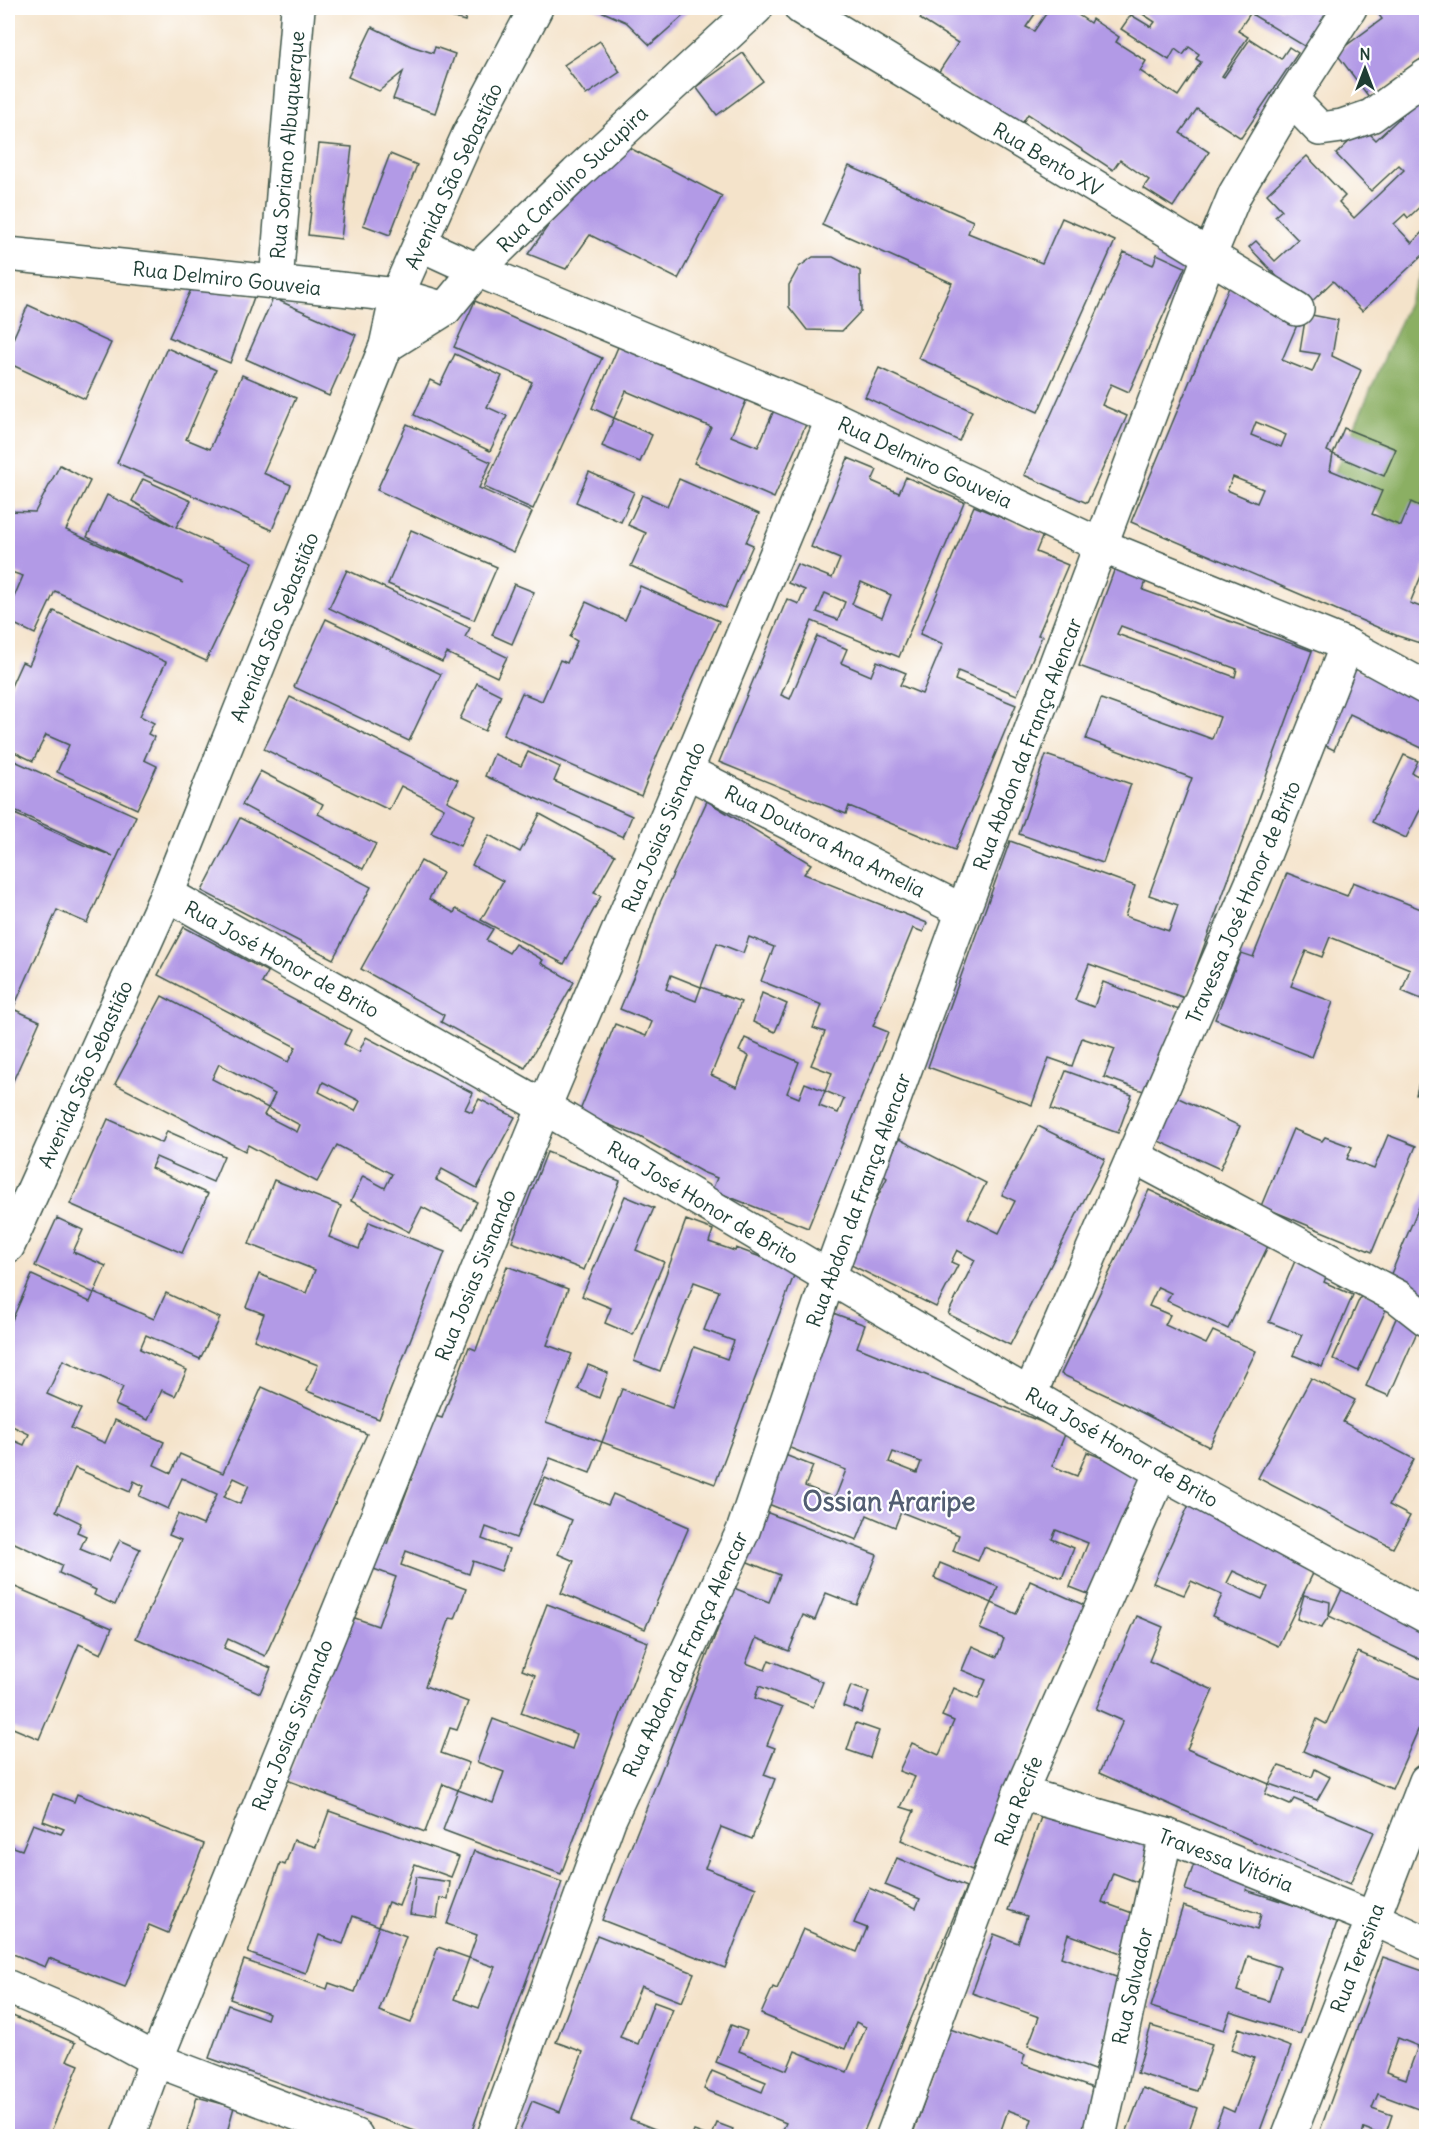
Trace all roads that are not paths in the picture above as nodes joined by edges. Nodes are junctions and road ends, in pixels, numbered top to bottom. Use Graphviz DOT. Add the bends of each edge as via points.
graph roads {
  1 [pos="298,8"];
  2 [pos="536,8"];
  3 [pos="756,8"];
  4 [pos="801,8"];
  5 [pos="1346,9"];
  6 [pos="1426,76"];
  7 [pos="1291,99"];
  8 [pos="420,244"];
  9 [pos="8,254"];
  10 [pos="1209,257"];
  11 [pos="477,270"];
  12 [pos="276,283"];
  13 [pos="397,295"];
  14 [pos="445,309"];
  15 [pos="1297,309"];
  16 [pos="386,346"];
  17 [pos="833,418"];
  18 [pos="1102,546"];
  19 [pos="1347,645"];
  20 [pos="1426,688"];
  21 [pos="686,771"];
  22 [pos="167,894"];
  23 [pos="963,911"];
  24 [pos="544,1107"];
  25 [pos="1135,1157"];
  26 [pos="8,1246"];
  27 [pos="829,1277"];
  28 [pos="1426,1319"];
  29 [pos="1030,1394"];
  30 [pos="1161,1472"];
  31 [pos="1426,1616"];
  32 [pos="1426,1781"];
  33 [pos="1020,1793"];
  34 [pos="1166,1835"];
  35 [pos="1372,1918"];
  36 [pos="1426,1943"];
  37 [pos="8,1987"];
  38 [pos="156,2060"];
  39 [pos="128,2136"];
  40 [pos="356,2136"];
  41 [pos="494,2136"];
  42 [pos="893,2136"];
  43 [pos="1099,2136"];
  44 [pos="1289,2136"];
  1 -- 12 [label="street, Rua Soriano Albuquerque"];
  2 -- 8 [label="street, Avenida São Sebastião" via="468,136"];
  3 -- 11 [label="street, Rua Carolino Sucupira"];
  4 -- 10 [label="street, Rua Bento XV"];
  5 -- 7 [label="street"];
  6 -- 7 [label="street" via="1371,116 1342,126 1320,129"];
  7 -- 10 [label="street" via="1235,194"];
  8 -- 11 [label="street, Rua Delmiro Gouveia"];
  8 -- 13 [label="street, Avenida São Sebastião"];
  9 -- 12 [label="street, Rua Delmiro Gouveia"];
  10 -- 15 [label="street, Rua Bento XV"];
  10 -- 18 [label="street, Rua Abdon da França Alencar"];
  11 -- 14 [label="street, Rua Carolino Sucupira"];
  11 -- 17 [label="street, Rua Delmiro Gouveia"];
  12 -- 13 [label="street, Rua Delmiro Gouveia"];
  13 -- 14 [label="street, Rua Delmiro Gouveia"];
  13 -- 16 [label="street, Avenida São Sebastião"];
  14 -- 16 [label="street, Rua Carolino Sucupira"];
  16 -- 22 [label="street, Avenida São Sebastião"];
  17 -- 18 [label="street, Rua Delmiro Gouveia"];
  17 -- 21 [label="street, Rua Josias Sisnando"];
  18 -- 19 [label="street, Rua Delmiro Gouveia"];
  18 -- 23 [label="street, Rua Abdon da França Alencar"];
  19 -- 20 [label="street, Rua Delmiro Gouveia"];
  19 -- 25 [label="street, Travessa José Honor de Brito" via="1265,853"];
  21 -- 23 [label="street, Rua Doutora Ana Amelia"];
  21 -- 24 [label="street, Rua Josias Sisnando"];
  22 -- 24 [label="street, Rua José Honor de Brito"];
  22 -- 26 [label="street, Avenida São Sebastião"];
  23 -- 27 [label="street, Rua Abdon da França Alencar"];
  24 -- 27 [label="street, Rua José Honor de Brito"];
  24 -- 38 [label="street, Rua Josias Sisnando"];
  25 -- 28 [label="street" via="1398,1297"];
  25 -- 29 [label="street, Travessa José Honor de Brito"];
  27 -- 29 [label="street, Rua José Honor de Brito"];
  27 -- 41 [label="street, Rua Abdon da França Alencar" via="742,1531 609,1820"];
  29 -- 30 [label="street, Rua José Honor de Brito"];
  30 -- 31 [label="street, Rua José Honor de Brito"];
  30 -- 33 [label="street, Rua Recife"];
  32 -- 35 [label="street, Rua Teresina"];
  33 -- 34 [label="street, Travessa Vitória"];
  33 -- 42 [label="street, Rua Recife"];
  34 -- 35 [label="street, Travessa Vitória"];
  34 -- 43 [label="street, Rua Salvador"];
  35 -- 36 [label="street, Travessa Vitória"];
  35 -- 44 [label="street, Rua Teresina"];
  37 -- 38 [label="street" via="71,2014"];
  38 -- 39 [label="street, Rua Josias Sisnando"];
  38 -- 40 [label="street"];
}
